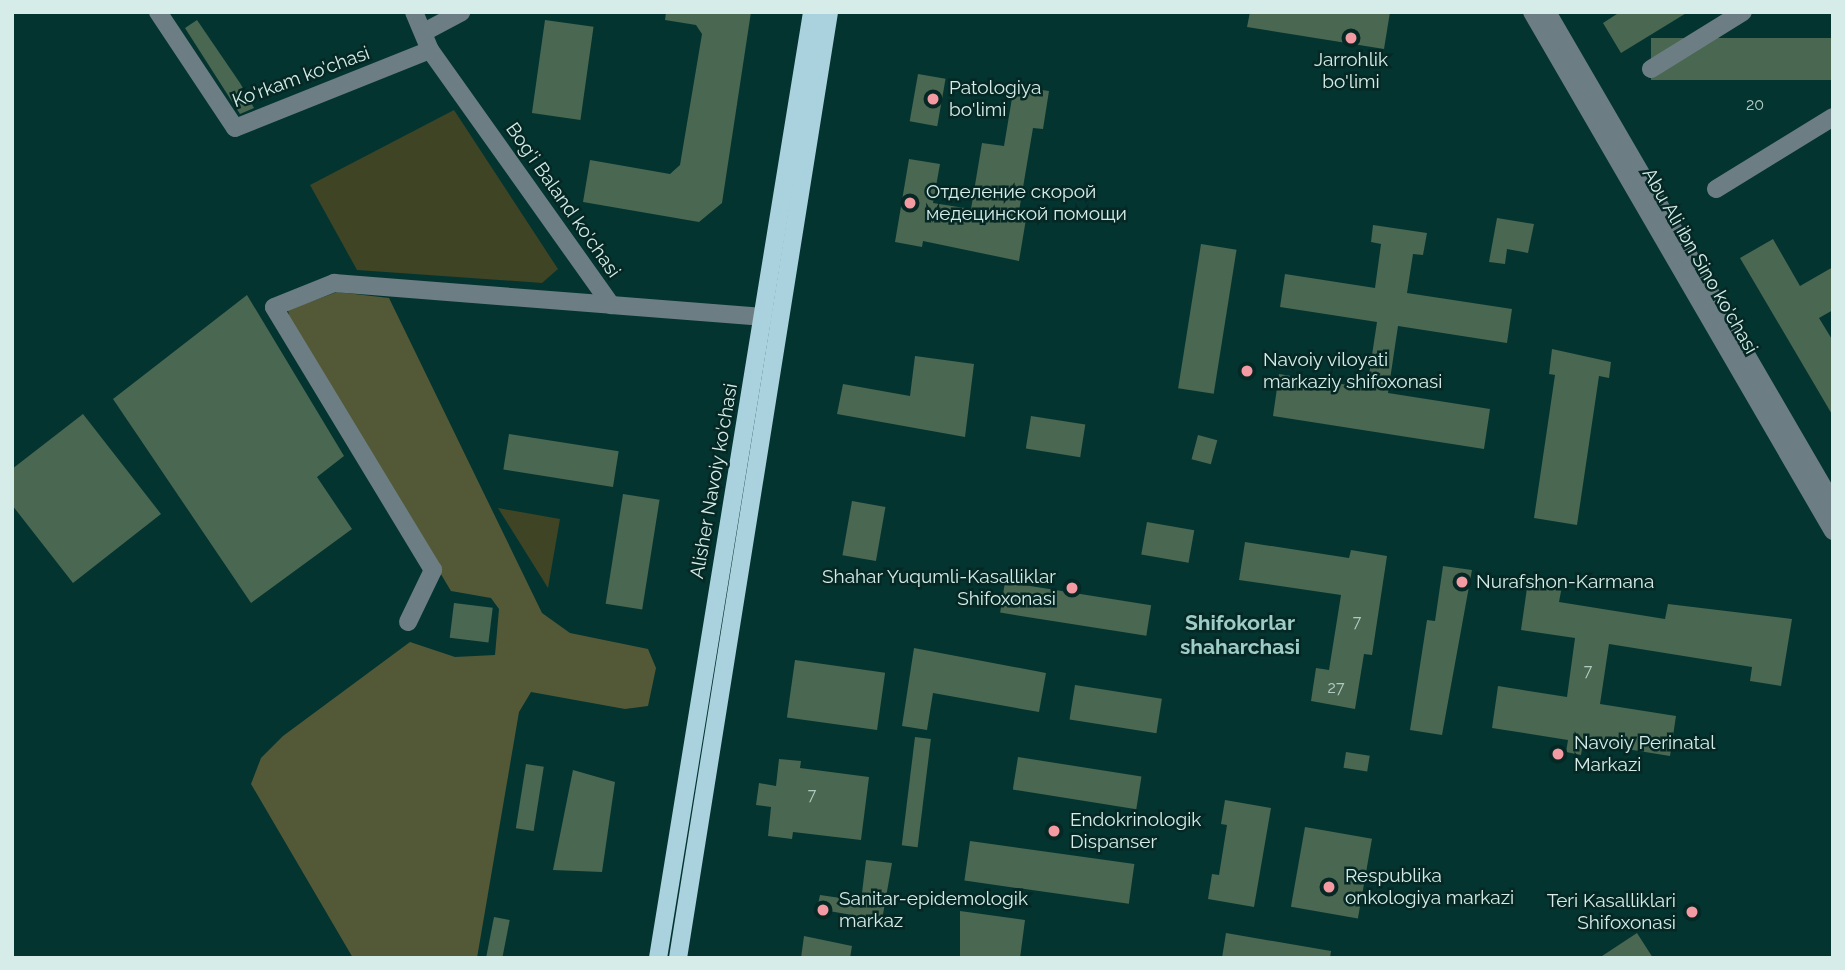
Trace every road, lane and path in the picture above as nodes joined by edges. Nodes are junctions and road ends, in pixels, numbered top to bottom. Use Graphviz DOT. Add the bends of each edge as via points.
graph roads {
  1 [pos="159,12"];
  2 [pos="414,12"];
  3 [pos="460,12"];
  4 [pos="812,12"];
  5 [pos="829,12"];
  6 [pos="1532,12"];
  7 [pos="1547,12"];
  8 [pos="1743,12"];
  9 [pos="426,31"];
  10 [pos="430,50"];
  11 [pos="1651,69"];
  12 [pos="1833,117"];
  13 [pos="1716,190"];
  14 [pos="611,304"];
  15 [pos="771,317"];
  16 [pos="1833,504"];
  17 [pos="1833,531"];
  18 [pos="408,622"];
  19 [pos="659,958"];
  20 [pos="678,958"];
  1 -- 10 [label="street, Ko'rkam ko'chasi" via="235,128"];
  2 -- 9 [label="street, Bog'i Baland ko'chasi"];
  3 -- 9 [label="street"];
  4 -- 15 [label="main road, Alisher Navoiy ko'chasi"];
  5 -- 15 [label="main road, Alisher Navoiy ko'chasi"];
  6 -- 17 [label="street, Abu Ali ibn Sino ko'chasi"];
  7 -- 16 [label="street, Abu Ali ibn Sino ko'chasi"];
  8 -- 11 [label="street"];
  9 -- 10 [label="street, Bog'i Baland ko'chasi"];
  10 -- 14 [label="street, Bog'i Baland ko'chasi"];
  12 -- 13 [label="street"];
  14 -- 15 [label="street, Bog'i Baland ko'chasi"];
  14 -- 18 [label="street" via="334,283 274,307 433,570"];
  15 -- 19 [label="main road, Alisher Navoiy ko'chasi"];
  15 -- 20 [label="main road, Alisher Navoiy ko'chasi"];
}
